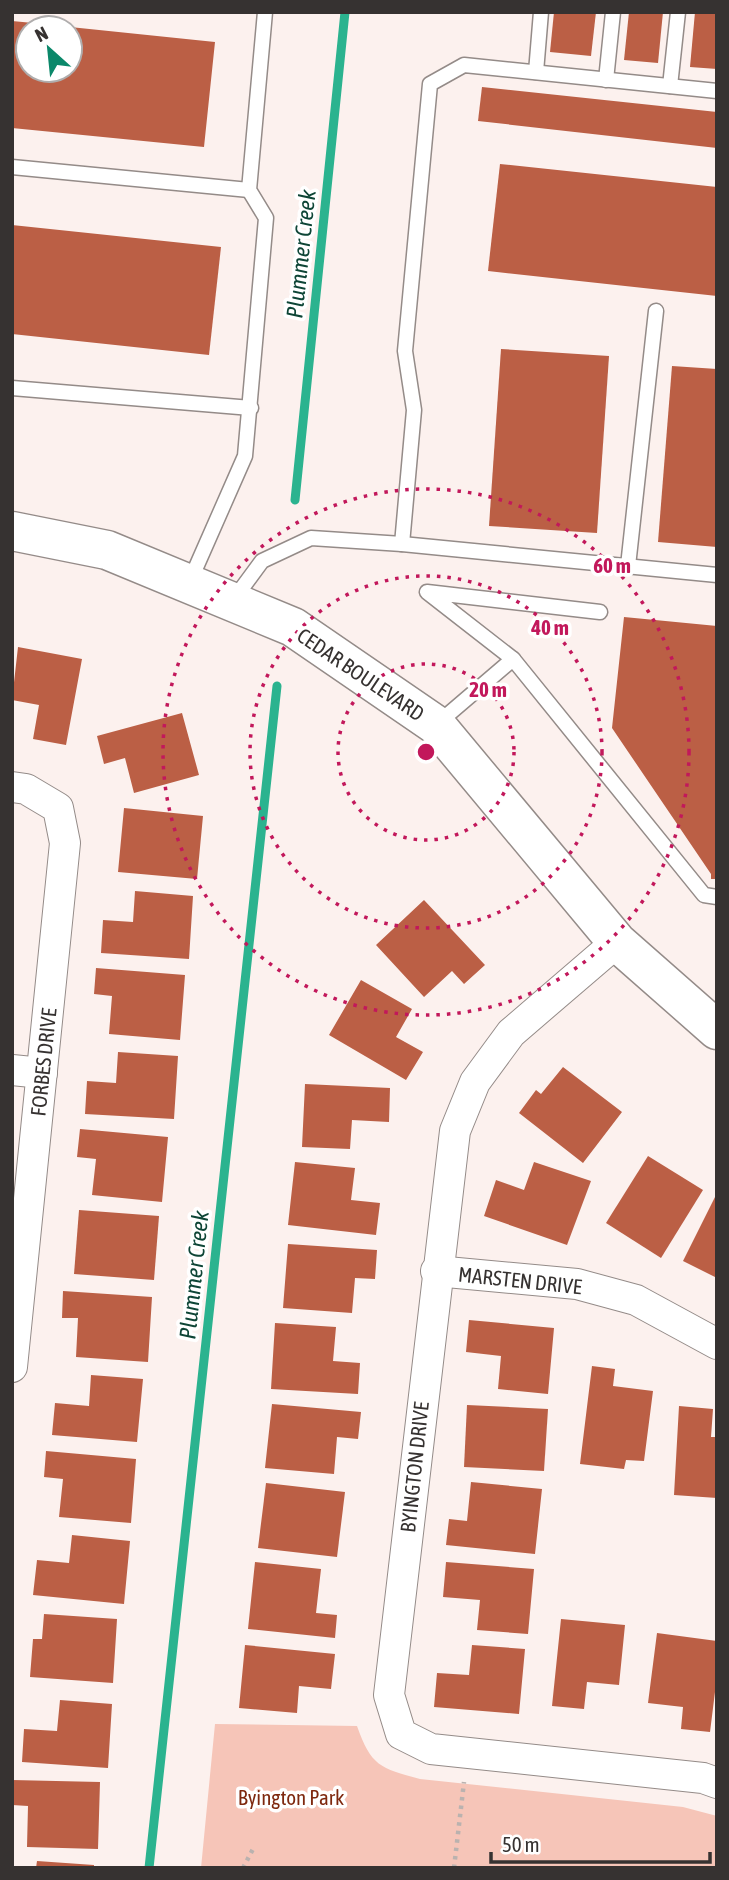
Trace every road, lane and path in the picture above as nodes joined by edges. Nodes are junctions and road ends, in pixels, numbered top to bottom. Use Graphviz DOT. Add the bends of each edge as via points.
graph roads {
  1 [pos="265,12"];
  2 [pos="541,12"];
  3 [pos="613,12"];
  4 [pos="678,12"];
  5 [pos="536,72"];
  6 [pos="606,80"];
  7 [pos="670,86"];
  8 [pos="717,91"];
  9 [pos="12,167"];
  10 [pos="249,190"];
  11 [pos="656,311"];
  12 [pos="12,388"];
  13 [pos="251,408"];
  14 [pos="12,531"];
  15 [pos="402,544"];
  16 [pos="628,566"];
  17 [pos="717,575"];
  18 [pos="189,584"];
  19 [pos="232,602"];
  20 [pos="600,612"];
  21 [pos="513,659"];
  22 [pos="436,725"];
  23 [pos="12,787"];
  24 [pos="717,897"];
  25 [pos="617,942"];
  26 [pos="717,1030"];
  27 [pos="12,1070"];
  28 [pos="42,1073"];
  29 [pos="436,1271"];
  30 [pos="717,1344"];
  31 [pos="12,1367"];
  32 [pos="467,1753"];
  33 [pos="717,1783"];
  34 [pos="254,1847"];
  35 [pos="243,1868"];
  36 [pos="454,1868"];
  1 -- 10 [label="lane"];
  2 -- 5 [label="lane"];
  3 -- 6 [label="lane"];
  4 -- 7 [label="lane"];
  5 -- 6 [label="lane"];
  5 -- 15 [label="lane" via="464,65 430,84 405,351 414,410"];
  6 -- 7 [label="lane"];
  7 -- 8 [label="lane"];
  9 -- 10 [label="lane"];
  10 -- 13 [label="lane" via="266,218"];
  11 -- 16 [label="lane"];
  12 -- 13 [label="lane"];
  13 -- 18 [label="lane" via="245,456"];
  14 -- 18 [label="main road, CEDAR BOULEVARD" via="107,550"];
  15 -- 16 [label="lane"];
  15 -- 19 [label="lane" via="311,538 262,561"];
  16 -- 17 [label="lane"];
  18 -- 19 [label="main road, CEDAR BOULEVARD"];
  19 -- 22 [label="main road, CEDAR BOULEVARD" via="292,627"];
  20 -- 21 [label="lane" via="427,592"];
  21 -- 22 [label="lane"];
  21 -- 24 [label="lane" via="704,895"];
  22 -- 25 [label="main road, CEDAR BOULEVARD"];
  23 -- 28 [label="street, FORBES DRIVE" via="26,789 58,808 65,843"];
  25 -- 26 [label="main road, CEDAR BOULEVARD"];
  25 -- 29 [label="street, BYINGTON DRIVE" via="512,1033 475,1082 455,1131"];
  27 -- 28 [label="street"];
  28 -- 31 [label="street, FORBES DRIVE"];
  29 -- 30 [label="street, MARSTEN DRIVE" via="577,1284 636,1300"];
  29 -- 32 [label="street, BYINGTON DRIVE" via="389,1695 401,1734 431,1749"];
  32 -- 33 [label="street, BYINGTON DRIVE"];
  32 -- 36 [label="path"];
  34 -- 35 [label="path"];
}
